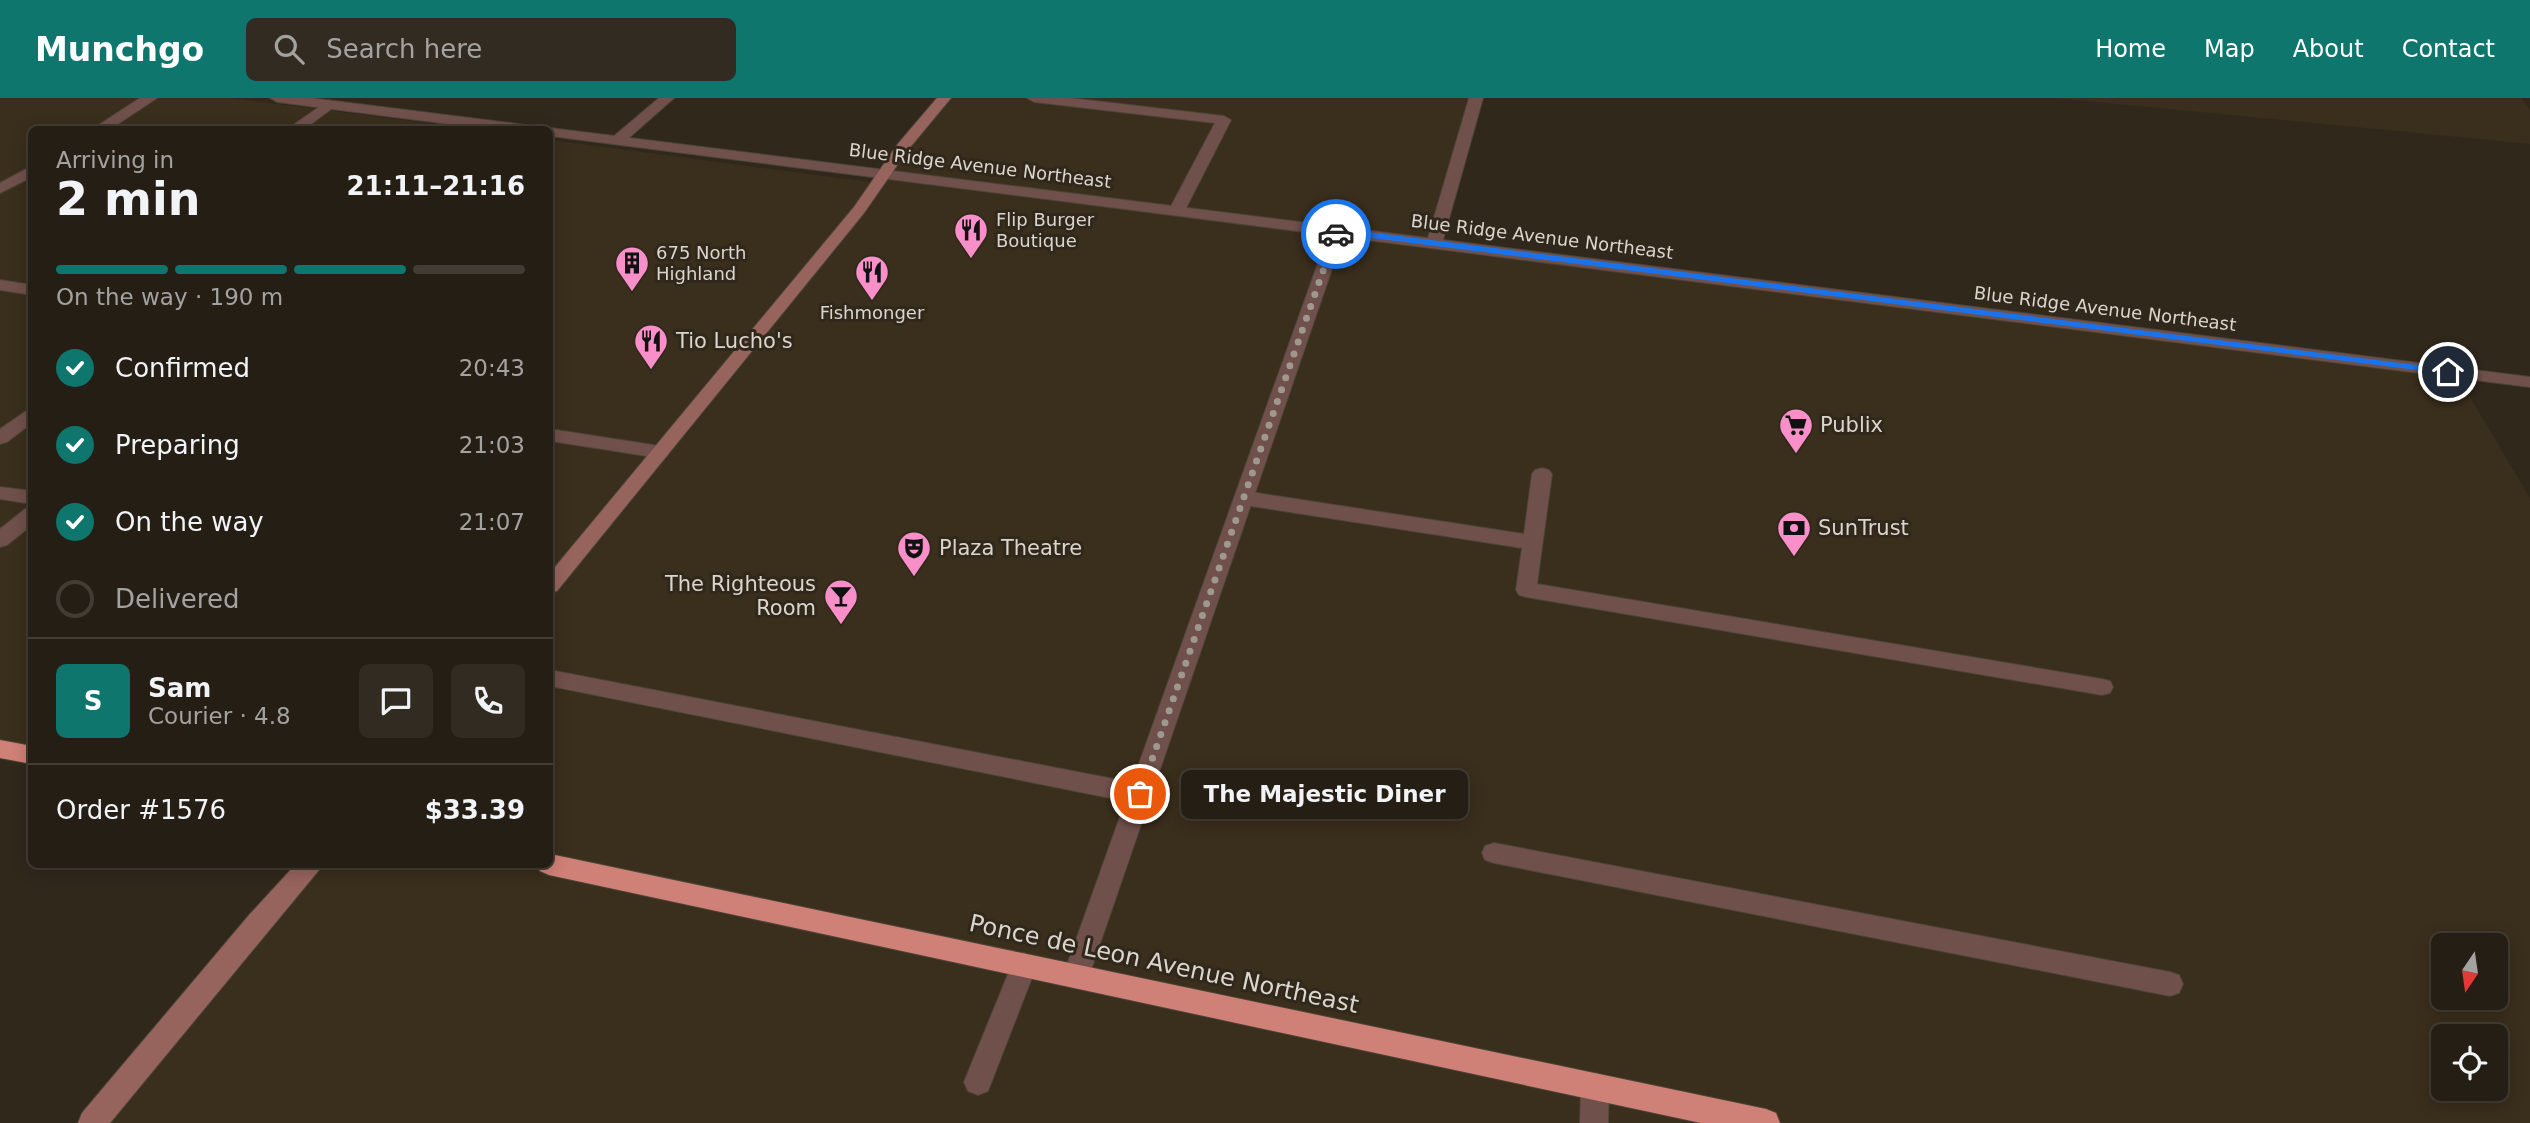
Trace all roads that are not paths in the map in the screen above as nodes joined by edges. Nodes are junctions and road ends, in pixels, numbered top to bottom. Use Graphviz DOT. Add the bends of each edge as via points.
graph roads {
  1 [pos="150,98"];
  2 [pos="277,98"];
  3 [pos="667,98"];
  4 [pos="944,98"];
  5 [pos="1034,98"];
  6 [pos="1476,98"];
  7 [pos="329,104"];
  8 [pos="104,126"];
  9 [pos="299,126"];
  10 [pos="502,126"];
  11 [pos="553,132"];
  12 [pos="618,140"];
  13 [pos="28,172"];
  14 [pos="885,173"];
  15 [pos="0,189"];
  16 [pos="1177,210"];
  17 [pos="1337,231"];
  18 [pos="1434,243"];
  19 [pos="0,285"];
  20 [pos="28,289"];
  21 [pos="2530,382"];
  22 [pos="28,416"];
  23 [pos="553,435"];
  24 [pos="0,438"];
  25 [pos="660,452"];
  26 [pos="1542,474"];
  27 [pos="0,493"];
  28 [pos="28,497"];
  29 [pos="1244,498"];
  30 [pos="28,517"];
  31 [pos="0,540"];
  32 [pos="1531,542"];
  33 [pos="553,582"];
  34 [pos="553,679"];
  35 [pos="2102,687"];
  36 [pos="0,748"];
  37 [pos="28,754"];
  38 [pos="1140,794"];
  39 [pos="1494,853"];
  40 [pos="553,865"];
  41 [pos="308,868"];
  42 [pos="1024,965"];
  43 [pos="1076,976"];
  44 [pos="2170,984"];
  45 [pos="978,1082"];
  46 [pos="1595,1086"];
  47 [pos="92,1123"];
  48 [pos="1594,1123"];
  49 [pos="1766,1123"];
  1 -- 8 [label="street"];
  2 -- 7 [label="street"];
  3 -- 12 [label="street"];
  4 -- 14 [label="main road"];
  5 -- 16 [label="street" via="1224,120"];
  6 -- 18 [label="street"];
  7 -- 9 [label="street"];
  7 -- 10 [label="street"];
  11 -- 12 [label="street, Blue Ridge Avenue Northeast"];
  12 -- 14 [label="street, Blue Ridge Avenue Northeast"];
  13 -- 15 [label="street"];
  14 -- 16 [label="street, Blue Ridge Avenue Northeast"];
  14 -- 25 [label="main road"];
  16 -- 17 [label="street, Blue Ridge Avenue Northeast"];
  17 -- 18 [label="street, Blue Ridge Avenue Northeast"];
  17 -- 29 [label="street"];
  18 -- 21 [label="street, Blue Ridge Avenue Northeast"];
  19 -- 20 [label="street"];
  22 -- 24 [label="street"];
  23 -- 25 [label="street"];
  25 -- 33 [label="main road"];
  26 -- 32 [label="street"];
  27 -- 28 [label="street"];
  29 -- 32 [label="street"];
  29 -- 38 [label="street"];
  30 -- 31 [label="street"];
  32 -- 35 [label="street" via="1526,590"];
  34 -- 38 [label="street"];
  36 -- 37 [label="highway"];
  38 -- 43 [label="street"];
  39 -- 44 [label="street"];
  40 -- 42 [label="highway, Ponce de Leon Avenue Northeast"];
  41 -- 47 [label="main road"];
  42 -- 43 [label="highway, Ponce de Leon Avenue Northeast"];
  42 -- 45 [label="street"];
  43 -- 46 [label="highway, Ponce de Leon Avenue Northeast"];
  46 -- 48 [label="street"];
  46 -- 49 [label="highway, Ponce de Leon Avenue Northeast"];
}
